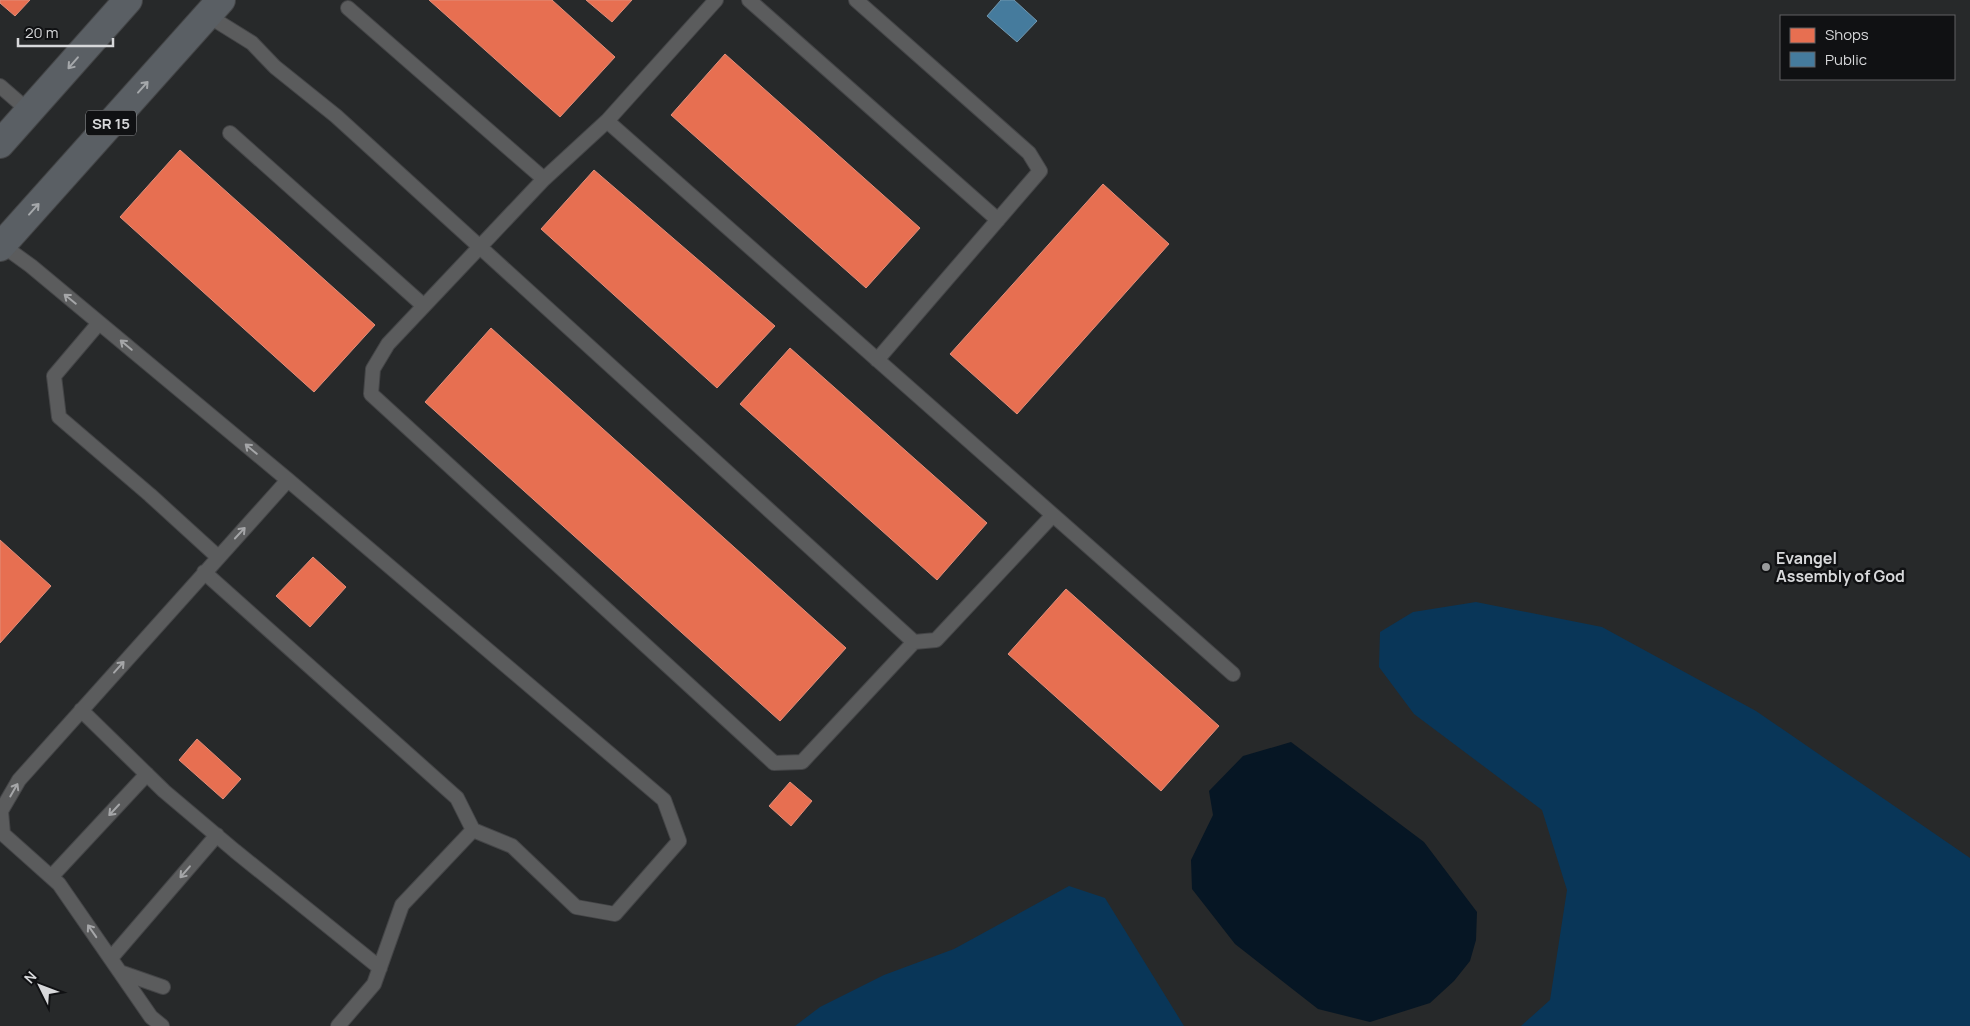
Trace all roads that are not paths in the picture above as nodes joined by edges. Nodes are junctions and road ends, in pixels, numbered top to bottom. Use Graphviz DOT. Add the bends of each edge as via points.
graph roads {
  1 [pos="128,0"];
  2 [pos="716,0"];
  3 [pos="749,0"];
  4 [pos="856,0"];
  5 [pos="214,8"];
  6 [pos="348,8"];
  7 [pos="0,86"];
  8 [pos="30,112"];
  9 [pos="607,121"];
  10 [pos="230,133"];
  11 [pos="0,144"];
  12 [pos="544,179"];
  13 [pos="998,220"];
  14 [pos="1,246"];
  15 [pos="480,247"];
  16 [pos="424,306"];
  17 [pos="99,323"];
  18 [pos="878,360"];
  19 [pos="288,480"];
  20 [pos="1053,515"];
  21 [pos="218,556"];
  22 [pos="204,572"];
  23 [pos="914,642"];
  24 [pos="1233,674"];
  25 [pos="81,710"];
  26 [pos="146,774"];
  27 [pos="473,830"];
  28 [pos="217,835"];
  29 [pos="51,877"];
  30 [pos="111,958"];
  31 [pos="380,968"];
  32 [pos="120,972"];
  33 [pos="163,987"];
  34 [pos="162,1026"];
  35 [pos="338,1026"];
  1 -- 8 [label="main road, one-way"];
  2 -- 9 [label="lane"];
  3 -- 13 [label="lane"];
  4 -- 13 [label="lane" via="1029,153 1040,172"];
  14 -- 5 [label="main road, SR 15, one-way"];
  5 -- 15 [label="lane" via="275,67 336,116"];
  6 -- 12 [label="lane"];
  7 -- 8 [label="lane"];
  8 -- 11 [label="main road"];
  9 -- 12 [label="lane"];
  9 -- 18 [label="lane"];
  10 -- 16 [label="lane"];
  12 -- 15 [label="lane"];
  13 -- 18 [label="lane"];
  17 -- 14 [label="lane, one-way" via="31,266"];
  15 -- 16 [label="lane"];
  15 -- 23 [label="lane"];
  16 -- 23 [label="lane" via="388,344 373,369 371,394 774,763 802,762"];
  19 -- 17 [label="lane, one-way"];
  17 -- 21 [label="lane" via="54,376 59,417"];
  18 -- 20 [label="lane"];
  21 -- 19 [label="lane, one-way"];
  19 -- 27 [label="lane" via="664,800 679,841 615,914 576,907 512,846"];
  20 -- 23 [label="lane" via="936,640"];
  20 -- 24 [label="lane"];
  21 -- 22 [label="lane"];
  25 -- 22 [label="lane, one-way"];
  22 -- 27 [label="lane" via="457,798"];
  25 -- 26 [label="lane"];
  29 -- 25 [label="lane, one-way" via="3,834 1,811 20,780"];
  26 -- 28 [label="lane"];
  26 -- 29 [label="lane, one-way"];
  27 -- 31 [label="lane" via="402,905"];
  28 -- 30 [label="lane, one-way"];
  28 -- 31 [label="lane"];
  30 -- 29 [label="lane, one-way"];
  30 -- 32 [label="lane"];
  31 -- 35 [label="lane" via="374,984"];
  32 -- 33 [label="lane"];
  32 -- 34 [label="lane" via="151,1017"];
}
